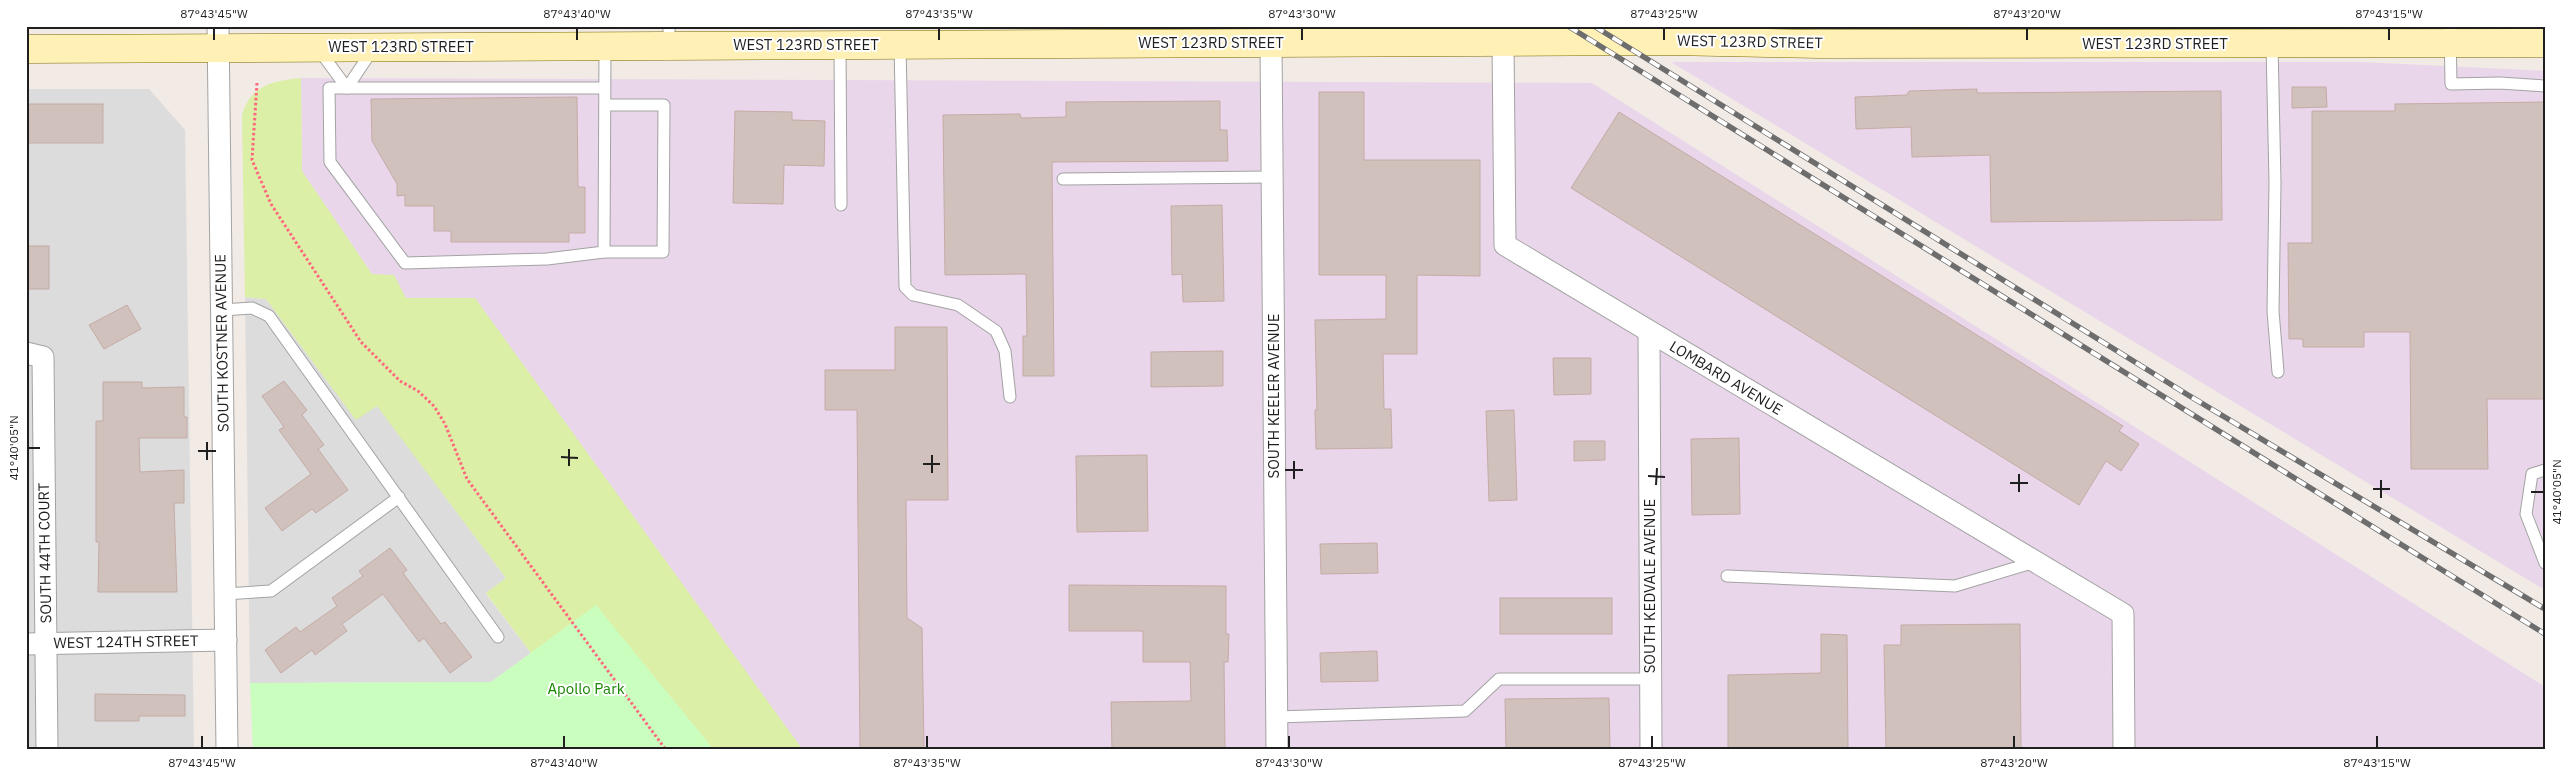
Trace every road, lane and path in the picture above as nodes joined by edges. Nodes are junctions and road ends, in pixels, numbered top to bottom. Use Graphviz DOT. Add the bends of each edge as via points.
graph roads {
  1 [pos="1669,34"];
  2 [pos="1818,35"];
  3 [pos="2450,35"];
  4 [pos="669,36"];
  5 [pos="218,37"];
  6 [pos="1503,42"];
  7 [pos="1271,43"];
  8 [pos="2272,44"];
  9 [pos="2545,44"];
  10 [pos="840,45"];
  11 [pos="900,45"];
  12 [pos="605,46"];
  13 [pos="374,47"];
  14 [pos="318,48"];
  15 [pos="26,49"];
  16 [pos="257,83"];
  17 [pos="2545,86"];
  18 [pos="347,88"];
  19 [pos="605,88"];
  20 [pos="605,105"];
  21 [pos="1272,177"];
  22 [pos="1063,179"];
  23 [pos="841,205"];
  24 [pos="604,252"];
  25 [pos="222,310"];
  26 [pos="1649,332"];
  27 [pos="35,355"];
  28 [pos="2278,372"];
  29 [pos="1010,397"];
  30 [pos="2545,470"];
  31 [pos="399,497"];
  32 [pos="2035,562"];
  33 [pos="2545,563"];
  34 [pos="1727,576"];
  35 [pos="225,594"];
  36 [pos="498,638"];
  37 [pos="226,640"];
  38 [pos="36,644"];
  39 [pos="1651,679"];
  40 [pos="1277,717"];
  41 [pos="47,750"];
  42 [pos="227,750"];
  43 [pos="666,750"];
  44 [pos="1277,750"];
  45 [pos="1651,750"];
  46 [pos="2124,750"];
  1 -- 2 [label="street, WEST 123RD STREET"];
  1 -- 6 [label="street, WEST 123RD STREET"];
  2 -- 8 [label="street, WEST 123RD STREET"];
  3 -- 8 [label="street, WEST 123RD STREET"];
  3 -- 9 [label="street, WEST 123RD STREET"];
  3 -- 17 [label="lane" via="2451,84"];
  4 -- 10 [label="street, WEST 123RD STREET"];
  4 -- 12 [label="street, WEST 123RD STREET"];
  5 -- 14 [label="street, WEST 123RD STREET"];
  5 -- 15 [label="street, WEST 123RD STREET"];
  5 -- 25 [label="street, SOUTH KOSTNER AVENUE"];
  6 -- 7 [label="street, WEST 123RD STREET"];
  6 -- 26 [label="street, LOMBARD AVENUE" via="1506,245"];
  7 -- 11 [label="street, WEST 123RD STREET"];
  7 -- 21 [label="street, SOUTH KEELER AVENUE"];
  8 -- 28 [label="lane" via="2273,311"];
  10 -- 11 [label="street, WEST 123RD STREET"];
  10 -- 23 [label="lane"];
  11 -- 29 [label="lane" via="905,287 913,295 958,305 996,331 1005,352"];
  12 -- 13 [label="street, WEST 123RD STREET"];
  12 -- 19 [label="lane"];
  13 -- 14 [label="street, WEST 123RD STREET"];
  13 -- 18 [label="lane"];
  14 -- 18 [label="lane"];
  16 -- 43 [label="path" via="252,160 271,204 361,342 400,381 418,391 434,406 445,424 466,479"];
  18 -- 19 [label="lane"];
  18 -- 24 [label="lane" via="329,88 330,162 404,263 547,259"];
  19 -- 20 [label="lane"];
  20 -- 24 [label="lane"];
  20 -- 24 [label="lane" via="664,105 663,252"];
  21 -- 22 [label="lane"];
  21 -- 40 [label="street, SOUTH KEELER AVENUE"];
  25 -- 31 [label="lane" via="252,308 269,316"];
  25 -- 35 [label="street, SOUTH KOSTNER AVENUE"];
  26 -- 32 [label="street, LOMBARD AVENUE"];
  26 -- 39 [label="street, SOUTH KEDVALE AVENUE"];
  27 -- 38 [label="street, SOUTH 44TH COURT"];
  30 -- 33 [label="lane" via="2532,474 2526,514"];
  31 -- 35 [label="lane" via="271,591"];
  31 -- 36 [label="lane"];
  32 -- 34 [label="lane" via="1955,586"];
  32 -- 46 [label="street, LOMBARD AVENUE" via="2123,614"];
  35 -- 37 [label="street, SOUTH KOSTNER AVENUE"];
  37 -- 38 [label="street, WEST 124TH STREET"];
  37 -- 42 [label="street, SOUTH KOSTNER AVENUE"];
  38 -- 41 [label="street, SOUTH 44TH COURT"];
  39 -- 40 [label="lane" via="1500,679 1465,711"];
  39 -- 45 [label="street, SOUTH KEDVALE AVENUE"];
  40 -- 44 [label="street, SOUTH KEELER AVENUE"];
}
